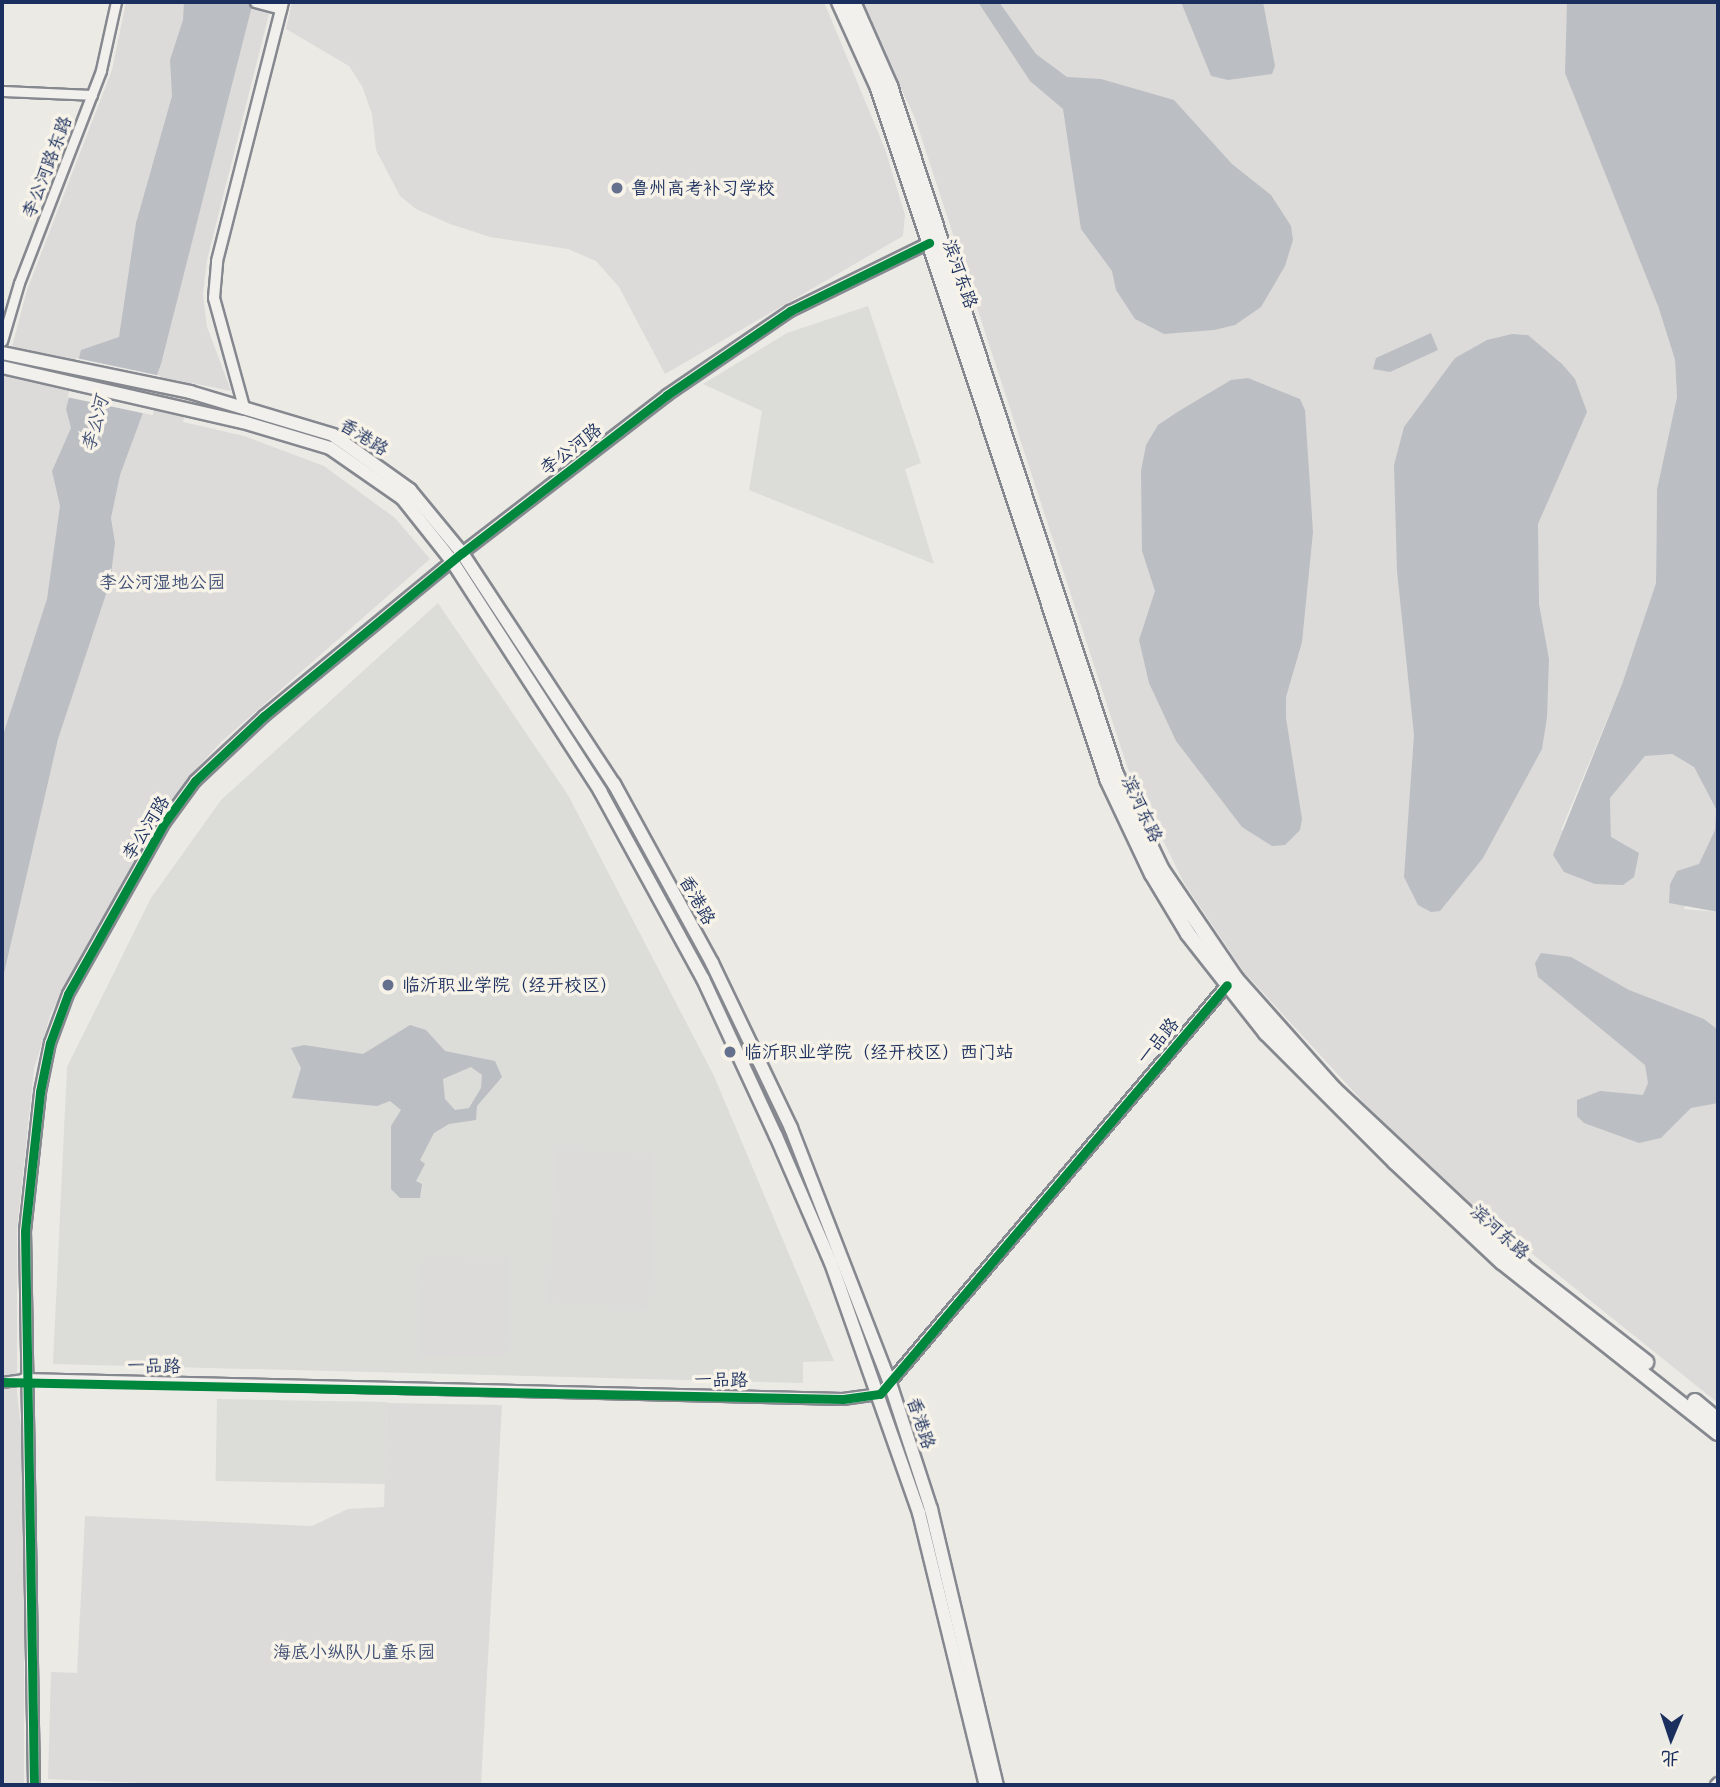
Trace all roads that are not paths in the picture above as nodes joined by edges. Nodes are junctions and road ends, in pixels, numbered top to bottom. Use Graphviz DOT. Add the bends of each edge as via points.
graph roads {
  1 [pos="116,2"];
  2 [pos="257,2"];
  3 [pos="839,2"];
  4 [pos="853,2"];
  5 [pos="282,5"];
  6 [pos="2,91"];
  7 [pos="92,95"];
  8 [pos="929,243"];
  9 [pos="2,341"];
  10 [pos="2,353"];
  11 [pos="2,367"];
  12 [pos="244,407"];
  13 [pos="457,557"];
  14 [pos="1227,985"];
  15 [pos="24,1379"];
  16 [pos="2,1382"];
  17 [pos="890,1383"];
  18 [pos="880,1394"];
  19 [pos="1718,1420"];
  20 [pos="1718,1433"];
  21 [pos="34,1785"];
  22 [pos="986,1785"];
  23 [pos="997,1785"];
  1 -- 7 [label="street, 李公河路东路"];
  2 -- 5 [label="street"];
  3 -- 8 [label="main road, 滨河东路" via="878,88"];
  4 -- 19 [label="main road, 滨河东路" via="899,112 1116,775 1162,870 1236,979 1335,1089 1524,1267"];
  5 -- 12 [label="street" via="217,261 214,298"];
  6 -- 7 [label="street"];
  7 -- 9 [label="street, 李公河路东路" via="19,283"];
  8 -- 13 [label="street, 李公河路" via="790,311 724,353"];
  8 -- 14 [label="main road, 滨河东路" via="1107,779 1152,874"];
  10 -- 12 [label="main road, 香港路"];
  11 -- 13 [label="main road, 香港路" via="187,409 330,448 402,498"];
  12 -- 13 [label="main road, 香港路" via="332,435 364,456 410,490"];
  13 -- 15 [label="street, 李公河路" via="264,716 195,781 166,822 68,994 50,1043 31,1164"];
  13 -- 17 [label="main road, 香港路" via="614,784 712,964 791,1128"];
  13 -- 18 [label="main road, 香港路" via="600,792 704,979 826,1250"];
  14 -- 17 [label="street, 一品路"];
  14 -- 20 [label="main road, 滨河东路" via="1330,1099 1503,1262"];
  15 -- 16 [label="street"];
  15 -- 18 [label="street, 一品路" via="843,1399"];
  15 -- 21 [label="street, 李公河路" via="31,1457"];
  17 -- 18 [label="street, 一品路"];
  17 -- 23 [label="main road, 香港路" via="931,1509"];
  18 -- 22 [label="main road, 香港路" via="919,1513"];
}
